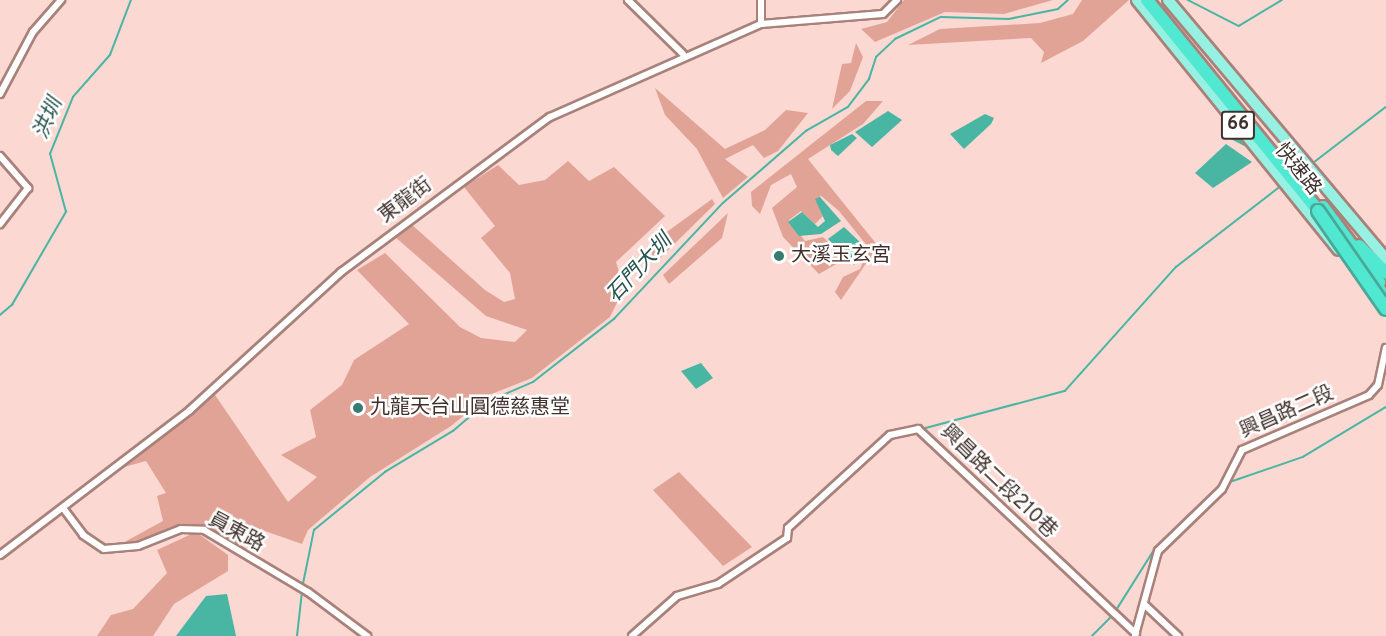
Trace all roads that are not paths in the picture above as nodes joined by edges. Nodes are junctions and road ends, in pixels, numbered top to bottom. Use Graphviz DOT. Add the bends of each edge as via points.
graph roads {
  1 [pos="61,0"];
  2 [pos="628,0"];
  3 [pos="761,0"];
  4 [pos="897,0"];
  5 [pos="1137,0"];
  6 [pos="1147,0"];
  7 [pos="1157,0"];
  8 [pos="1168,0"];
  9 [pos="761,24"];
  10 [pos="683,54"];
  11 [pos="0,94"];
  12 [pos="0,156"];
  13 [pos="1322,210"];
  14 [pos="0,224"];
  15 [pos="1386,259"];
  16 [pos="1386,273"];
  17 [pos="1386,290"];
  18 [pos="1386,298"];
  19 [pos="1386,307"];
  20 [pos="1386,348"];
  21 [pos="63,508"];
  22 [pos="0,555"];
  23 [pos="1144,604"];
  24 [pos="1135,635"];
  25 [pos="367,636"];
  26 [pos="632,636"];
  27 [pos="1178,636"];
  1 -- 11 [label="street" via="33,32"];
  2 -- 10 [label="street"];
  3 -- 9 [label="street"];
  4 -- 9 [label="street, 東龍街" via="883,14"];
  5 -- 19 [label="main road, 快速路 / 66"];
  6 -- 13 [label="highway, 66"];
  7 -- 13 [label="highway, 66"];
  8 -- 15 [label="main road, 快速路 / 66" via="1326,193"];
  9 -- 10 [label="street, 東龍街"];
  10 -- 21 [label="street, 東龍街" via="550,117 424,208 341,272 190,410"];
  12 -- 14 [label="street" via="28,189"];
  13 -- 16 [label="highway, 66"];
  13 -- 17 [label="highway"];
  13 -- 18 [label="highway, bridge"];
  13 -- 19 [label="highway, 66, bridge"];
  20 -- 23 [label="street, 興昌路二段" via="1375,390 1242,450 1223,485 1158,551"];
  21 -- 22 [label="street, 東龍街"];
  21 -- 25 [label="street, 員東路" via="83,534 104,549 138,546 196,528 301,587"];
  23 -- 24 [label="street, 興昌路二段"];
  23 -- 27 [label="street"];
  24 -- 26 [label="street, 興昌路二段210巷" via="920,430 890,435 788,528 787,538 718,584 677,596"];
}
